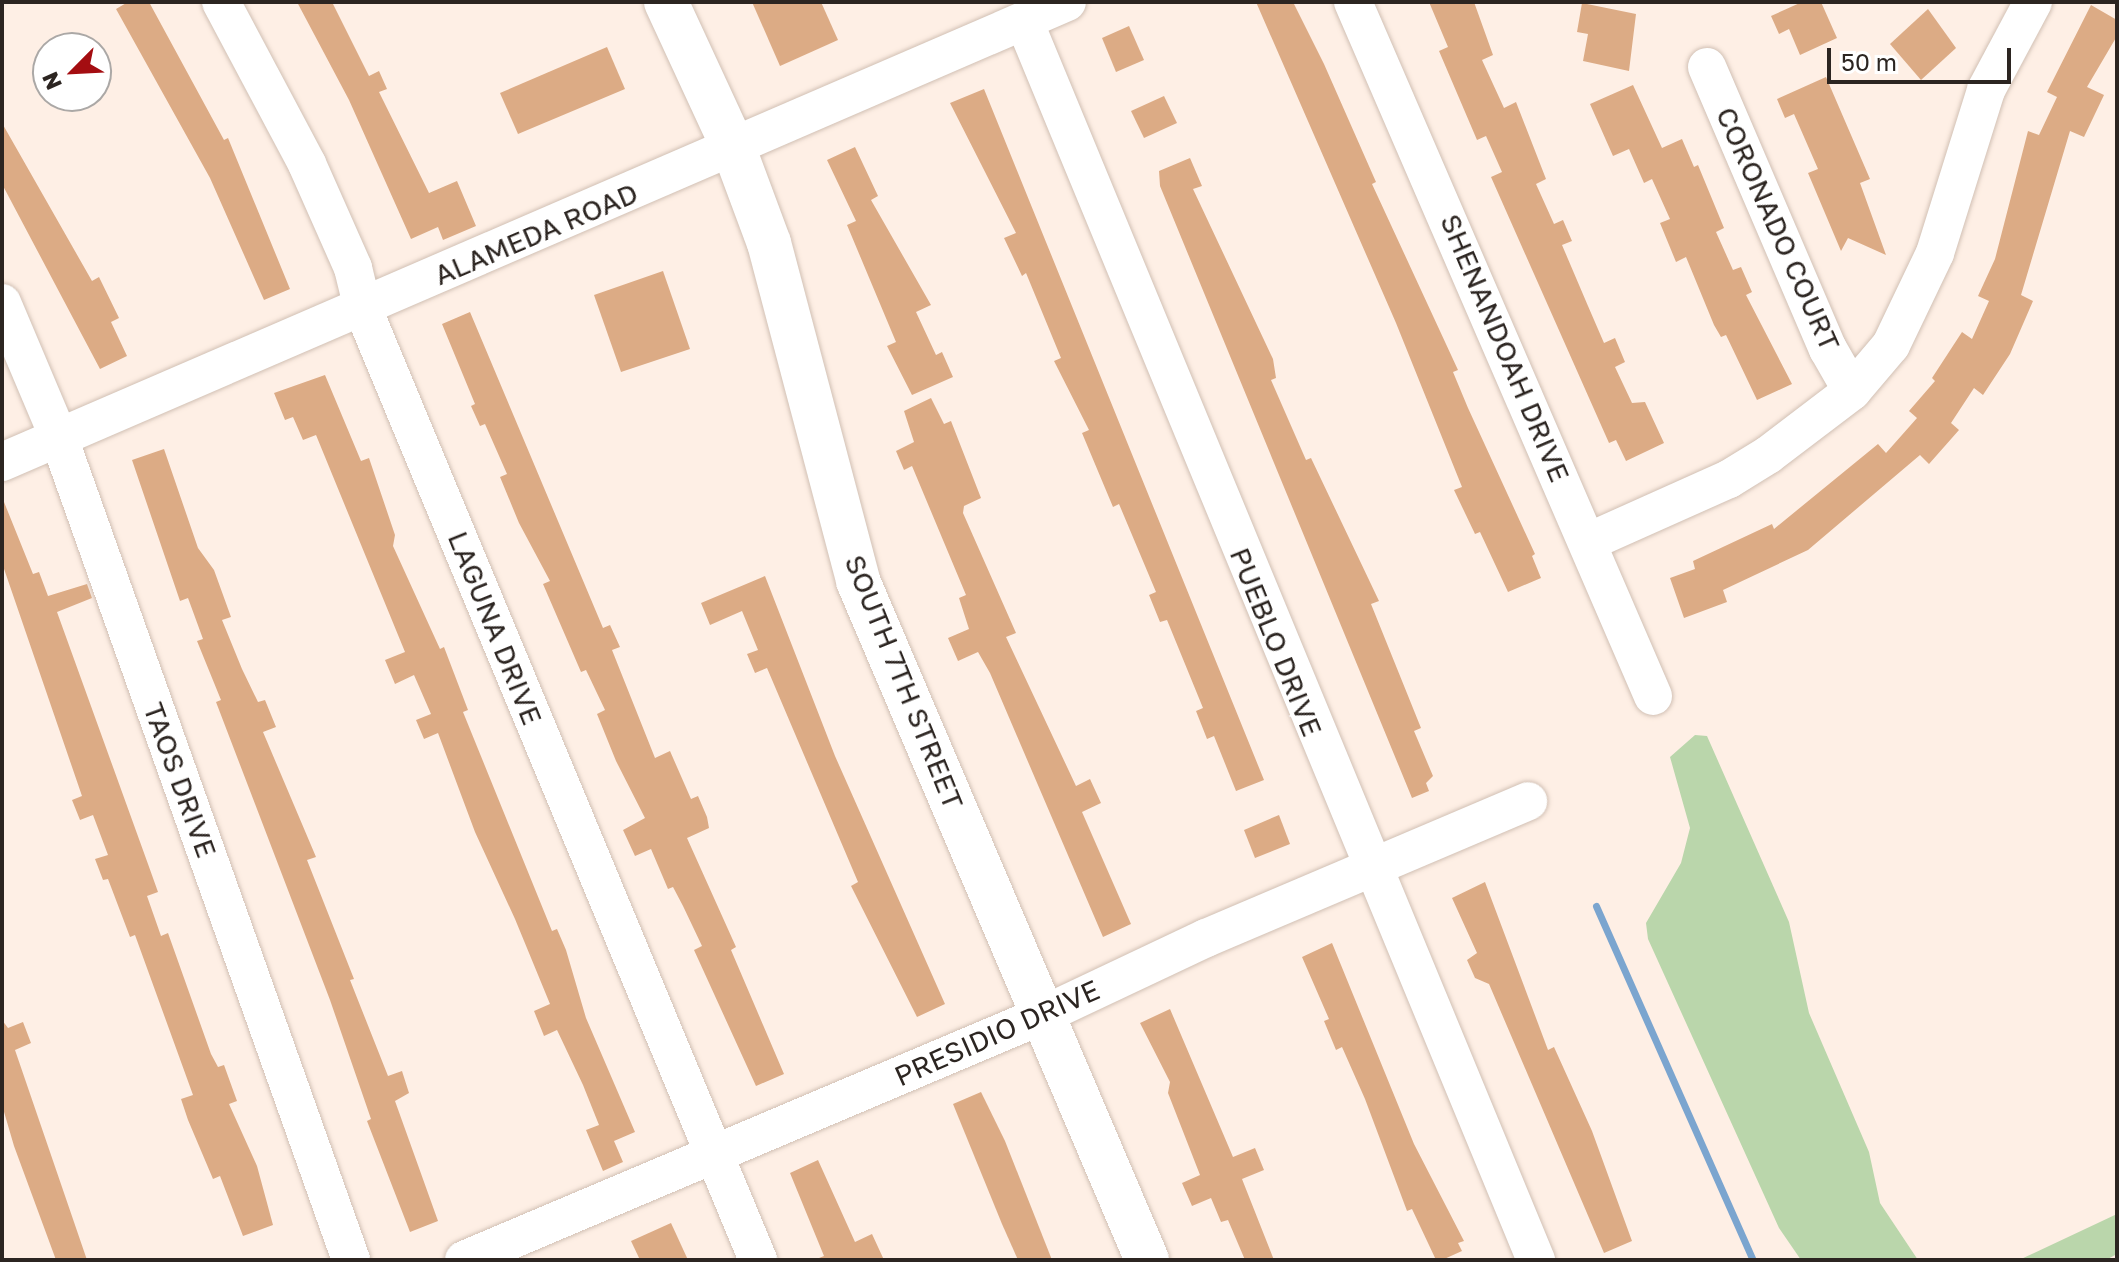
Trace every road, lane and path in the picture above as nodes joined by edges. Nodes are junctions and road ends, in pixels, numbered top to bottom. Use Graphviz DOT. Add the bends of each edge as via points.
graph roads {
  1 [pos="221,2"];
  2 [pos="666,2"];
  3 [pos="1067,2"];
  4 [pos="1353,2"];
  5 [pos="2033,2"];
  6 [pos="1024,21"];
  7 [pos="1707,67"];
  8 [pos="734,149"];
  9 [pos="2,303"];
  10 [pos="363,309"];
  11 [pos="1852,391"];
  12 [pos="59,438"];
  13 [pos="2,462"];
  14 [pos="1588,542"];
  15 [pos="1653,696"];
  16 [pos="1528,801"];
  17 [pos="1370,868"];
  18 [pos="1043,1015"];
  19 [pos="713,1156"];
  20 [pos="351,1260"];
  21 [pos="464,1260"];
  22 [pos="758,1260"];
  23 [pos="1147,1260"];
  24 [pos="1536,1260"];
  1 -- 10 [label="street, LAGUNA DRIVE" via="307,164 353,268"];
  2 -- 8 [label="main road, SOUTH 7TH STREET"];
  3 -- 6 [label="street, ALAMEDA ROAD"];
  4 -- 14 [label="street, SHENANDOAH DRIVE"];
  5 -- 11 [label="street" via="1986,90 1952,204 1910,308 1891,345"];
  6 -- 8 [label="street, ALAMEDA ROAD"];
  6 -- 17 [label="street, PUEBLO DRIVE"];
  7 -- 11 [label="street, CORONADO COURT" via="1828,349"];
  8 -- 10 [label="street, ALAMEDA ROAD"];
  8 -- 18 [label="main road, SOUTH 7TH STREET" via="769,243 858,581"];
  9 -- 12 [label="street, TAOS DRIVE"];
  10 -- 12 [label="street, ALAMEDA ROAD"];
  10 -- 19 [label="street, LAGUNA DRIVE"];
  11 -- 14 [label="street" via="1729,479"];
  12 -- 13 [label="street, ALAMEDA ROAD"];
  12 -- 20 [label="street, TAOS DRIVE"];
  14 -- 15 [label="street, SHENANDOAH DRIVE"];
  16 -- 17 [label="street, PRESIDIO DRIVE"];
  17 -- 18 [label="street, PRESIDIO DRIVE"];
  17 -- 24 [label="street, PUEBLO DRIVE"];
  18 -- 19 [label="street, PRESIDIO DRIVE"];
  18 -- 23 [label="main road, SOUTH 7TH STREET"];
  19 -- 21 [label="street, PRESIDIO DRIVE"];
  19 -- 22 [label="street, LAGUNA DRIVE"];
}
